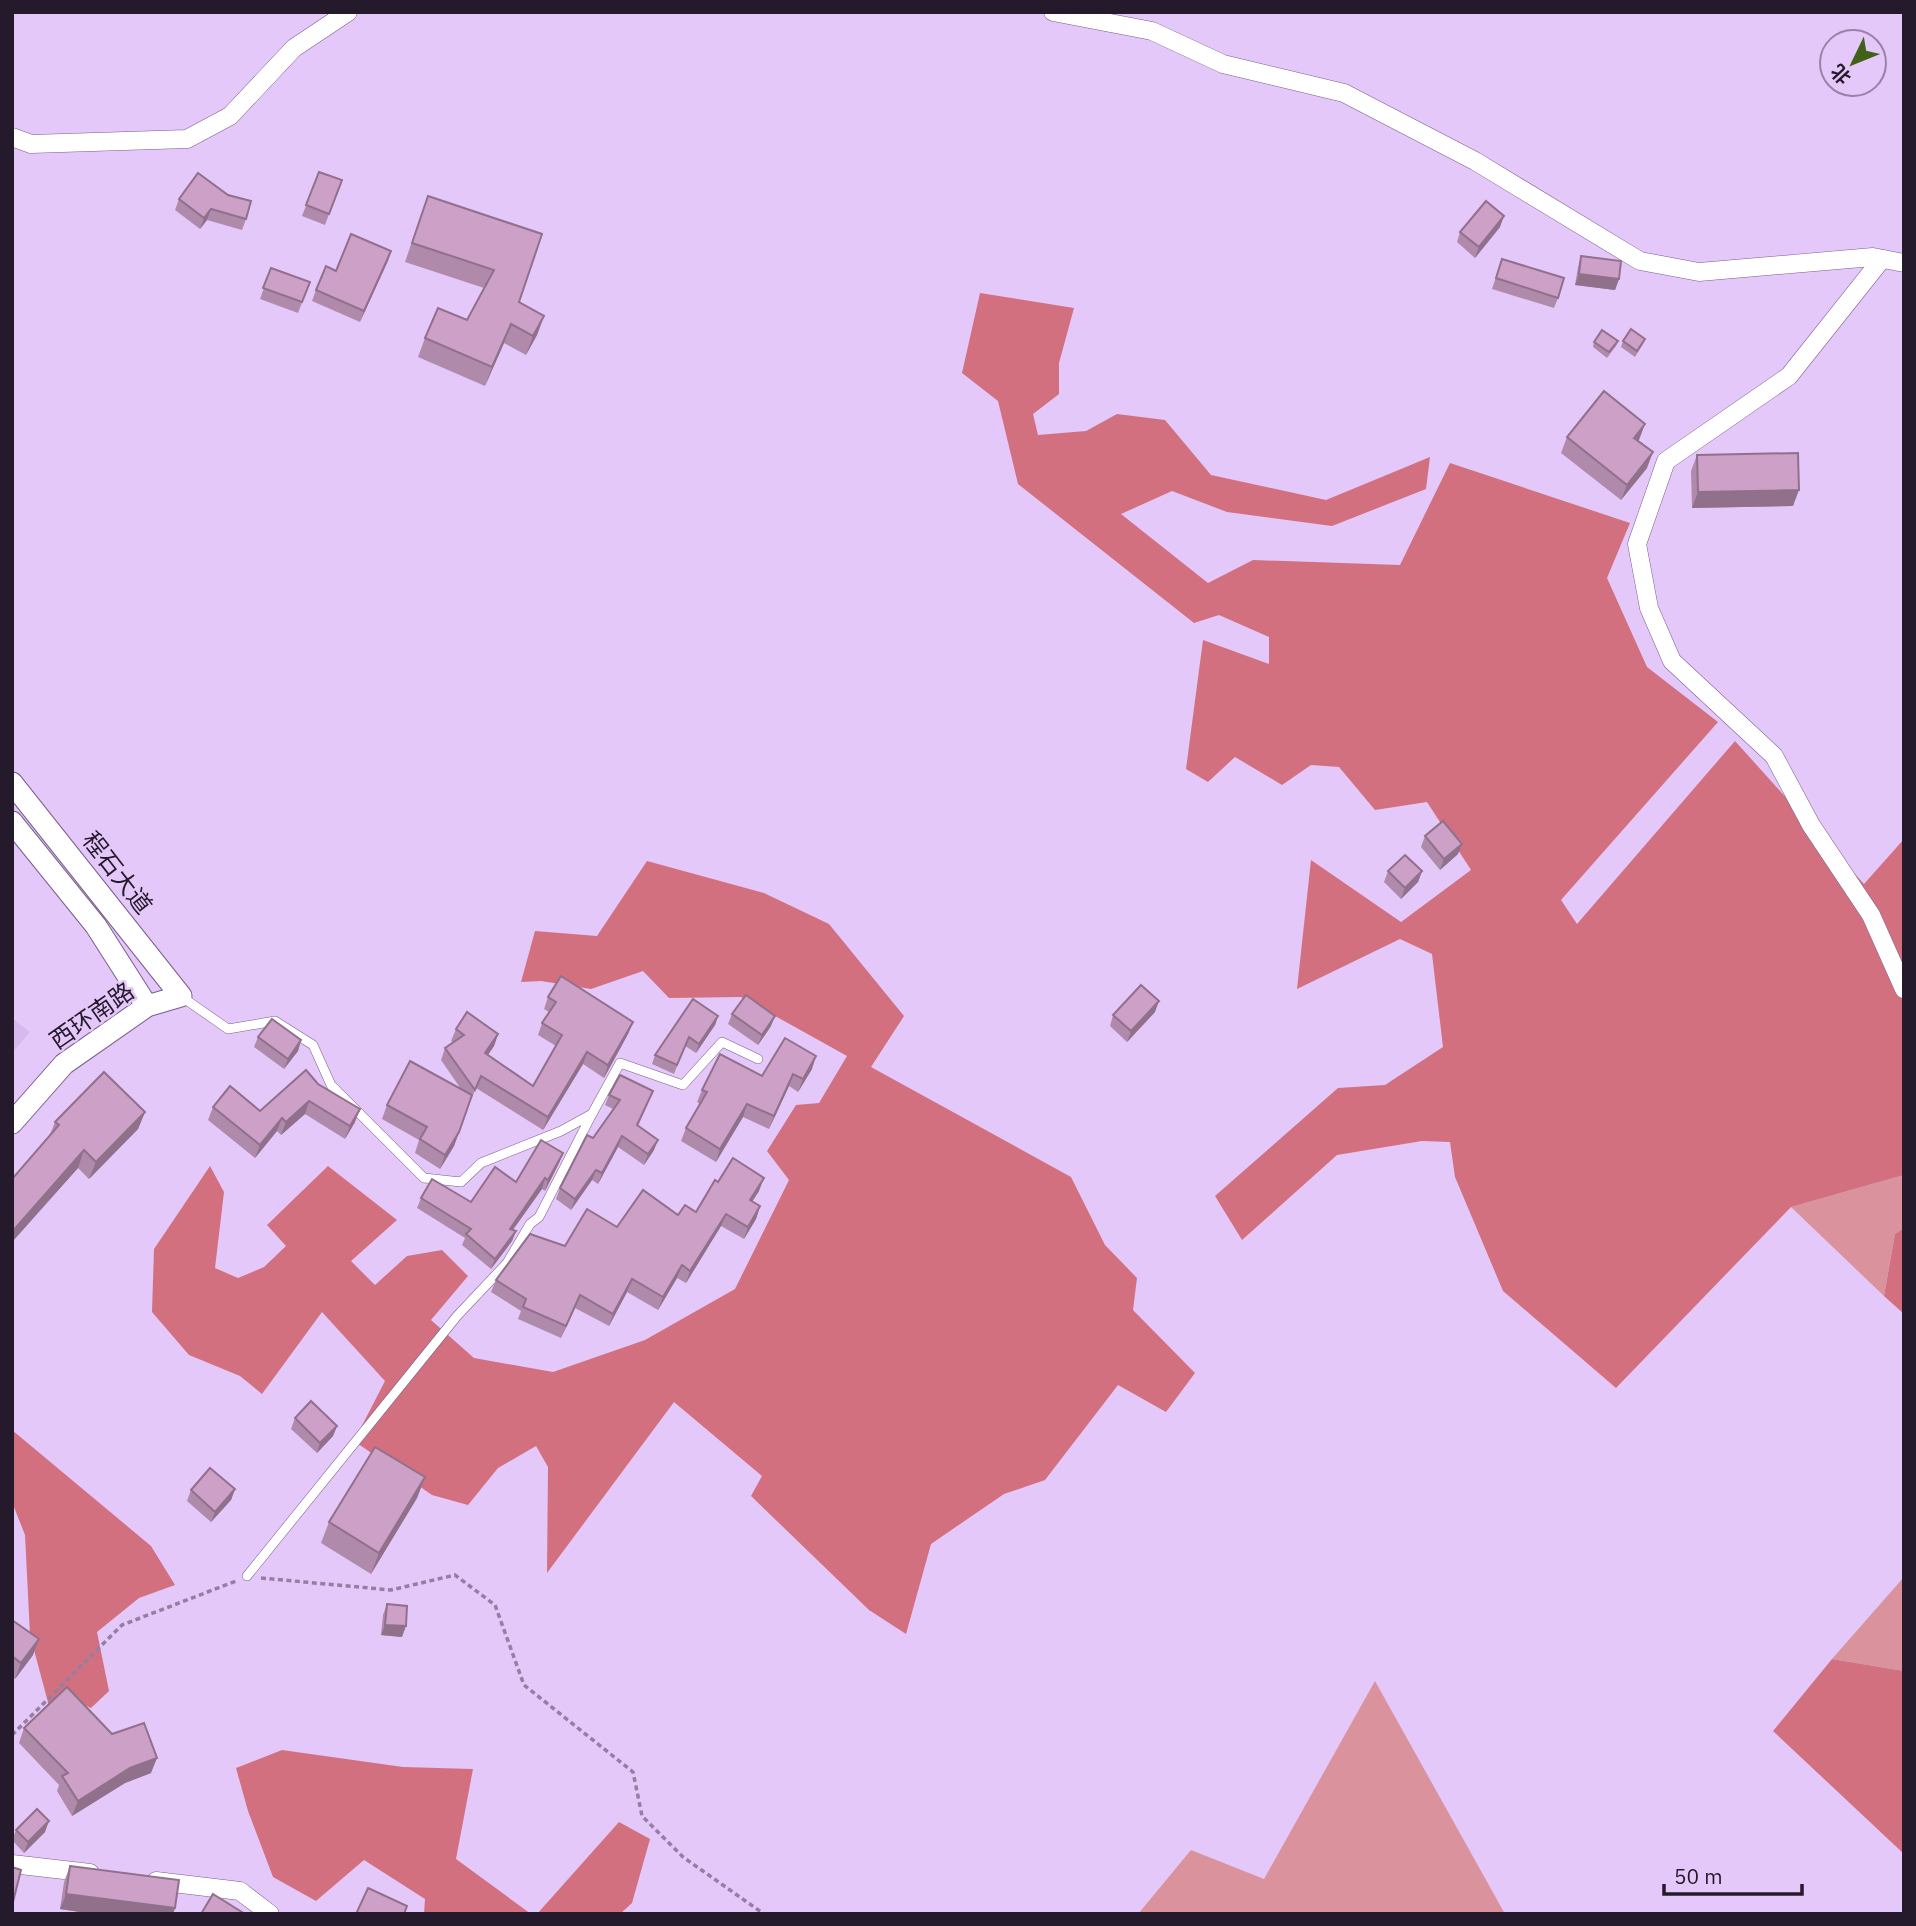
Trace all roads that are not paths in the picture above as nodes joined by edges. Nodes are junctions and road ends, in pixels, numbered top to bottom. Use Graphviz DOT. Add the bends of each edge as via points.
graph roads {
  1 [pos="348,12"];
  2 [pos="1053,12"];
  3 [pos="12,137"];
  4 [pos="1882,259"];
  5 [pos="1904,263"];
  6 [pos="12,783"];
  7 [pos="12,822"];
  8 [pos="1904,989"];
  9 [pos="181,996"];
  10 [pos="147,1006"];
  11 [pos="758,1059"];
  12 [pos="592,1114"];
  13 [pos="12,1123"];
  14 [pos="247,1576"];
  15 [pos="12,1864"];
  16 [pos="106,1875"];
  17 [pos="133,1878"];
  18 [pos="270,1914"];
  1 -- 3 [label="street" via="294,48 230,116 187,139 31,144"];
  2 -- 4 [label="street" via="1152,31 1223,64 1344,93 1475,160 1640,261 1699,272"];
  4 -- 5 [label="street"];
  4 -- 8 [label="street" via="1789,376 1666,461 1637,544 1649,608 1672,661 1774,756 1811,825 1871,915"];
  6 -- 9 [label="street, 程石大道"];
  7 -- 10 [label="street, 程石大道" via="96,926"];
  9 -- 10 [label="street, 西环南路"];
  9 -- 12 [label="lane" via="228,1029 275,1021 313,1045 331,1085 424,1178 461,1182 481,1163"];
  10 -- 13 [label="street, 西环南路" via="64,1064"];
  11 -- 12 [label="lane" via="722,1042 683,1085 620,1063"];
  12 -- 14 [label="lane" via="539,1217 507,1263 457,1316"];
  15 -- 16 [label="street"];
  17 -- 18 [label="street" via="240,1891"];
}
